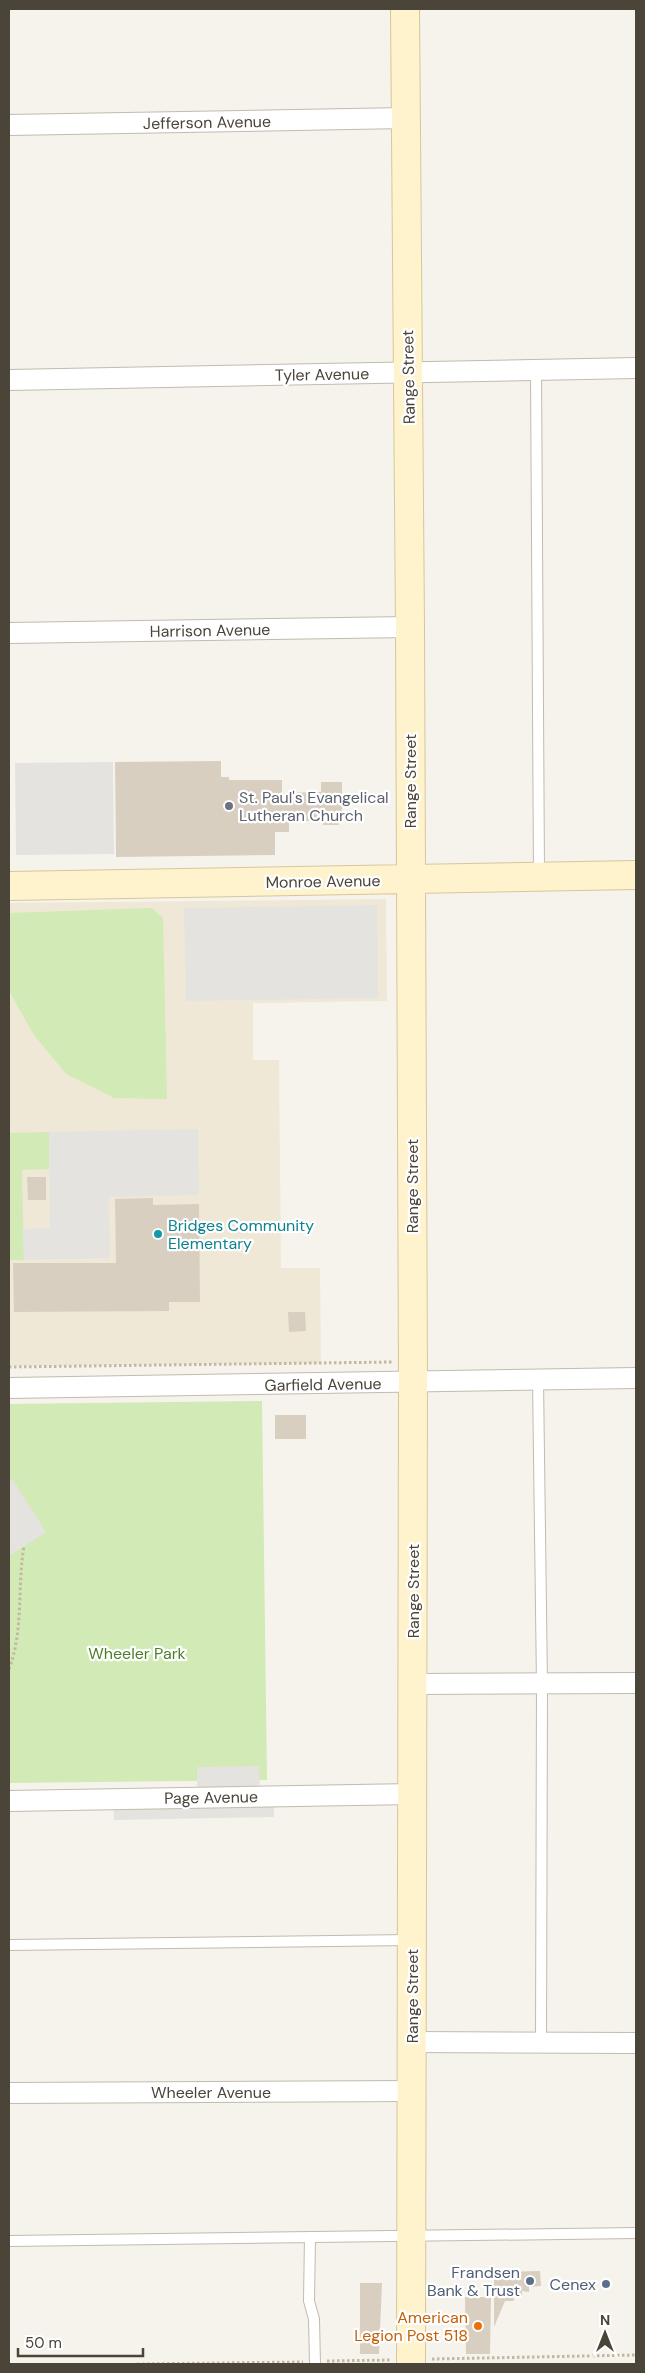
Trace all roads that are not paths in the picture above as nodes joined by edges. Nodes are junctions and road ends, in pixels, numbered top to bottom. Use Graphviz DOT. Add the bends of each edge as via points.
graph roads {
  1 [pos="405,9"];
  2 [pos="405,118"];
  3 [pos="9,126"];
  4 [pos="636,368"];
  5 [pos="536,370"];
  6 [pos="408,372"];
  7 [pos="9,380"];
  8 [pos="410,627"];
  9 [pos="9,633"];
  10 [pos="636,875"];
  11 [pos="539,877"];
  12 [pos="410,879"];
  13 [pos="9,886"];
  14 [pos="636,1378"];
  15 [pos="538,1379"];
  16 [pos="413,1382"];
  17 [pos="9,1388"];
  18 [pos="636,1683"];
  19 [pos="413,1684"];
  20 [pos="542,1685"];
  21 [pos="413,1794"];
  22 [pos="9,1801"];
  23 [pos="412,1940"];
  24 [pos="9,1945"];
  25 [pos="412,2042"];
  26 [pos="541,2042"];
  27 [pos="636,2043"];
  28 [pos="413,2091"];
  29 [pos="9,2093"];
  30 [pos="636,2233"];
  31 [pos="412,2236"];
  32 [pos="310,2237"];
  33 [pos="9,2242"];
  34 [pos="412,2362"];
  35 [pos="315,2363"];
  1 -- 2 [label="street, Range Street"];
  2 -- 3 [label="street, Jefferson Avenue"];
  2 -- 6 [label="street, Range Street"];
  4 -- 5 [label="street, Tyler Avenue"];
  5 -- 6 [label="street, Tyler Avenue"];
  5 -- 11 [label="lane"];
  6 -- 7 [label="street, Tyler Avenue"];
  6 -- 8 [label="street, Range Street"];
  8 -- 9 [label="street, Harrison Avenue"];
  8 -- 12 [label="street, Range Street"];
  10 -- 11 [label="street, Monroe Avenue"];
  11 -- 12 [label="street, Monroe Avenue"];
  12 -- 13 [label="street, Monroe Avenue"];
  12 -- 16 [label="street, Range Street"];
  14 -- 15 [label="street, Garfield Avenue"];
  15 -- 16 [label="street, Garfield Avenue"];
  15 -- 20 [label="lane"];
  16 -- 17 [label="street, Garfield Avenue"];
  16 -- 19 [label="street, Range Street"];
  18 -- 20 [label="street"];
  19 -- 20 [label="street"];
  19 -- 21 [label="street, Range Street"];
  20 -- 26 [label="lane"];
  21 -- 22 [label="street, Page Avenue"];
  21 -- 23 [label="street, Range Street"];
  23 -- 24 [label="lane"];
  23 -- 25 [label="street, Range Street"];
  25 -- 26 [label="street"];
  25 -- 28 [label="street, Range Street"];
  26 -- 27 [label="street"];
  28 -- 29 [label="street, Wheeler Avenue"];
  28 -- 31 [label="street, Range Street"];
  30 -- 31 [label="lane"];
  31 -- 32 [label="lane"];
  31 -- 34 [label="street, Range Street"];
  32 -- 33 [label="lane"];
  32 -- 35 [label="lane" via="309,2301 314,2318"];
}
